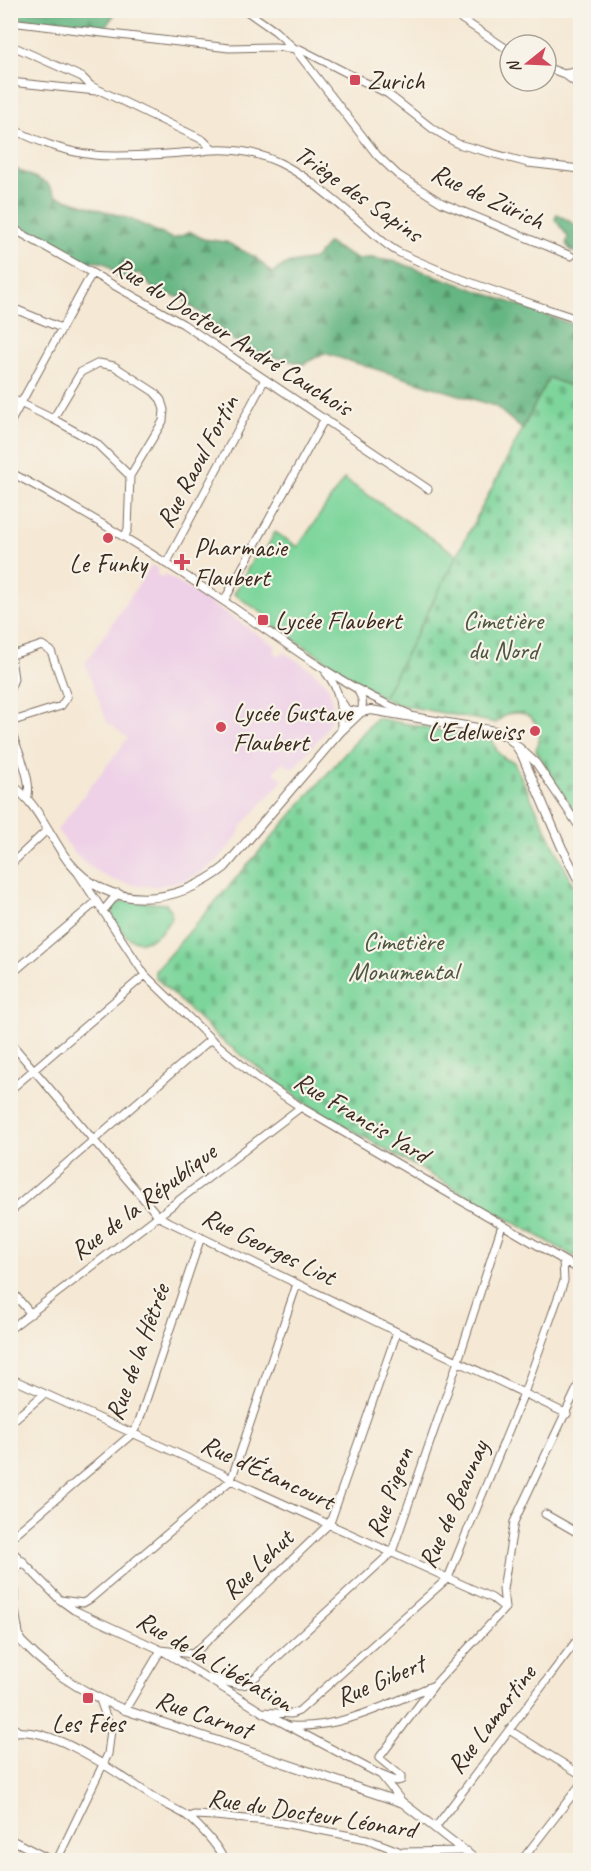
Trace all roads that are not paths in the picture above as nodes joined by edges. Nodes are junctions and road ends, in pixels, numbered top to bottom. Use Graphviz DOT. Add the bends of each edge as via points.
graph roads {
  1 [pos="246,10"];
  2 [pos="448,10"];
  3 [pos="10,22"];
  4 [pos="498,43"];
  5 [pos="10,45"];
  6 [pos="294,48"];
  7 [pos="580,71"];
  8 [pos="558,72"];
  9 [pos="564,74"];
  10 [pos="10,82"];
  11 [pos="580,86"];
  12 [pos="101,92"];
  13 [pos="10,128"];
  14 [pos="212,149"];
  15 [pos="580,170"];
  16 [pos="10,227"];
  17 [pos="571,256"];
  18 [pos="92,273"];
  19 [pos="10,307"];
  20 [pos="580,320"];
  21 [pos="61,328"];
  22 [pos="265,379"];
  23 [pos="10,398"];
  24 [pos="21,404"];
  25 [pos="325,418"];
  26 [pos="53,419"];
  27 [pos="10,423"];
  28 [pos="10,472"];
  29 [pos="130,476"];
  30 [pos="428,489"];
  31 [pos="125,536"];
  32 [pos="166,564"];
  33 [pos="224,601"];
  34 [pos="11,653"];
  35 [pos="320,667"];
  36 [pos="355,687"];
  37 [pos="10,689"];
  38 [pos="340,699"];
  39 [pos="361,712"];
  40 [pos="419,718"];
  41 [pos="10,722"];
  42 [pos="10,729"];
  43 [pos="341,731"];
  44 [pos="514,743"];
  45 [pos="10,784"];
  46 [pos="27,799"];
  47 [pos="580,828"];
  48 [pos="48,829"];
  49 [pos="10,865"];
  50 [pos="75,868"];
  51 [pos="580,883"];
  52 [pos="97,885"];
  53 [pos="118,893"];
  54 [pos="94,900"];
  55 [pos="103,911"];
  56 [pos="143,974"];
  57 [pos="10,975"];
  58 [pos="211,1039"];
  59 [pos="10,1042"];
  60 [pos="34,1070"];
  61 [pos="10,1090"];
  62 [pos="301,1107"];
  63 [pos="94,1141"];
  64 [pos="10,1212"];
  65 [pos="159,1217"];
  66 [pos="502,1225"];
  67 [pos="201,1237"];
  68 [pos="563,1261"];
  69 [pos="580,1270"];
  70 [pos="297,1284"];
  71 [pos="10,1289"];
  72 [pos="30,1314"];
  73 [pos="10,1329"];
  74 [pos="397,1332"];
  75 [pos="458,1361"];
  76 [pos="10,1378"];
  77 [pos="580,1382"];
  78 [pos="524,1393"];
  79 [pos="44,1394"];
  80 [pos="567,1414"];
  81 [pos="10,1423"];
  82 [pos="132,1434"];
  83 [pos="231,1480"];
  84 [pos="545,1514"];
  85 [pos="330,1523"];
  86 [pos="10,1532"];
  87 [pos="580,1534"];
  88 [pos="10,1549"];
  89 [pos="392,1552"];
  90 [pos="23,1562"];
  91 [pos="448,1578"];
  92 [pos="60,1600"];
  93 [pos="505,1608"];
  94 [pos="10,1629"];
  95 [pos="580,1636"];
  96 [pos="20,1640"];
  97 [pos="161,1650"];
  98 [pos="208,1678"];
  99 [pos="435,1685"];
  100 [pos="100,1700"];
  101 [pos="124,1710"];
  102 [pos="262,1712"];
  103 [pos="10,1725"];
  104 [pos="287,1726"];
  105 [pos="509,1730"];
  106 [pos="14,1732"];
  107 [pos="104,1764"];
  108 [pos="580,1774"];
  109 [pos="381,1776"];
  110 [pos="580,1785"];
  111 [pos="403,1803"];
  112 [pos="188,1816"];
  113 [pos="435,1828"];
  114 [pos="10,1839"];
  115 [pos="467,1851"];
  116 [pos="51,1860"];
  117 [pos="57,1860"];
  118 [pos="224,1860"];
  119 [pos="476,1860"];
  120 [pos="522,1860"];
  1 -- 6 [label="street, Rue de Zürich"];
  2 -- 4 [label="street"];
  3 -- 6 [label="street" via="229,48"];
  5 -- 12 [label="street" via="82,77"];
  6 -- 15 [label="street" via="318,56 388,94 458,144 519,161"];
  6 -- 17 [label="street, Rue de Zürich" via="377,155 398,175 442,203"];
  7 -- 9 [label="street"];
  8 -- 9 [label="street"];
  9 -- 11 [label="street"];
  10 -- 12 [label="street"];
  12 -- 14 [label="street" via="202,140"];
  13 -- 14 [label="street, Triège des Sapins" via="55,147 95,156"];
  14 -- 20 [label="street, Triège des Sapins" via="244,150 273,159 300,174 398,252"];
  16 -- 18 [label="street, Rue du Docteur André Cauchois"];
  18 -- 21 [label="street"];
  18 -- 22 [label="street, Rue du Docteur André Cauchois" via="183,324"];
  19 -- 21 [label="street"];
  21 -- 24 [label="street"];
  22 -- 25 [label="street, Rue du Docteur André Cauchois"];
  22 -- 32 [label="street, Rue Raoul Fortin"];
  23 -- 24 [label="street"];
  24 -- 26 [label="street"];
  24 -- 27 [label="street"];
  25 -- 30 [label="street, Rue du Docteur André Cauchois"];
  25 -- 33 [label="street"];
  26 -- 29 [label="street" via="96,443"];
  26 -- 29 [label="street" via="81,372 99,363 114,366 154,392 161,400 163,421"];
  28 -- 31 [label="street"];
  29 -- 31 [label="street"];
  31 -- 32 [label="street"];
  32 -- 33 [label="street"];
  33 -- 35 [label="street"];
  34 -- 37 [label="street" via="14,679"];
  34 -- 41 [label="street" via="42,645 51,651 67,697 61,706"];
  35 -- 36 [label="street"];
  35 -- 38 [label="street"];
  36 -- 39 [label="street" via="362,698"];
  36 -- 40 [label="street" via="379,702"];
  38 -- 39 [label="street" via="347,710"];
  38 -- 43 [label="street"];
  39 -- 40 [label="street" via="371,710"];
  39 -- 43 [label="street"];
  40 -- 44 [label="street" via="495,731"];
  42 -- 46 [label="street" via="27,776"];
  43 -- 53 [label="street" via="225,867 211,878 160,897"];
  44 -- 47 [label="street" via="536,763"];
  44 -- 51 [label="street"];
  45 -- 46 [label="street"];
  46 -- 48 [label="street"];
  48 -- 49 [label="street"];
  48 -- 50 [label="street"];
  50 -- 52 [label="street"];
  50 -- 54 [label="street, Rue Francis Yard"];
  52 -- 53 [label="street"];
  52 -- 54 [label="street"];
  53 -- 55 [label="street"];
  54 -- 55 [label="street, Rue Francis Yard"];
  54 -- 57 [label="street"];
  55 -- 56 [label="street, Rue Francis Yard"];
  56 -- 58 [label="street, Rue Francis Yard"];
  56 -- 60 [label="street"];
  58 -- 62 [label="street, Rue Francis Yard" via="257,1078"];
  58 -- 63 [label="street"];
  59 -- 60 [label="street, Rue Georges Liot"];
  60 -- 61 [label="street"];
  60 -- 63 [label="street, Rue Georges Liot"];
  62 -- 65 [label="street, Rue de la République"];
  62 -- 66 [label="street, Rue Francis Yard"];
  63 -- 64 [label="street"];
  63 -- 65 [label="street, Rue Georges Liot"];
  65 -- 67 [label="street, Rue Georges Liot"];
  65 -- 72 [label="street, Rue de la République"];
  66 -- 68 [label="street, Rue Francis Yard"];
  66 -- 75 [label="street, Rue Pigeon"];
  67 -- 70 [label="street, Rue Georges Liot"];
  67 -- 82 [label="street, Rue de la Hêtrée"];
  68 -- 69 [label="street, Rue Francis Yard"];
  68 -- 78 [label="street, Rue de Beaunay" via="564,1281"];
  70 -- 74 [label="street, Rue Georges Liot"];
  70 -- 83 [label="street"];
  71 -- 72 [label="street"];
  72 -- 73 [label="street, Rue de la République"];
  74 -- 75 [label="street, Rue Georges Liot"];
  74 -- 85 [label="street, Rue Lehut"];
  75 -- 78 [label="street, Rue Georges Liot"];
  75 -- 89 [label="street, Rue Pigeon"];
  76 -- 79 [label="street, Rue d'Étancourt"];
  77 -- 80 [label="street"];
  78 -- 80 [label="street, Rue Georges Liot"];
  78 -- 91 [label="street, Rue de Beaunay"];
  79 -- 81 [label="street"];
  79 -- 82 [label="street, Rue d'Étancourt"];
  80 -- 93 [label="street" via="514,1522 503,1590"];
  82 -- 83 [label="street, Rue d'Étancourt"];
  82 -- 86 [label="street, Rue de la Hêtrée" via="14,1535"];
  83 -- 85 [label="street, Rue d'Étancourt"];
  83 -- 92 [label="street" via="90,1599 83,1603"];
  84 -- 87 [label="street"];
  85 -- 89 [label="street, Rue d'Étancourt"];
  85 -- 97 [label="street, Rue Lehut" via="199,1649 192,1654"];
  88 -- 90 [label="street, Rue de la Libération"];
  89 -- 91 [label="street, Rue d'Étancourt"];
  89 -- 98 [label="street, Rue Pigeon" via="249,1683 240,1686"];
  90 -- 92 [label="street, Rue de la Libération"];
  90 -- 96 [label="street" via="14,1572"];
  91 -- 93 [label="street, Rue d'Étancourt"];
  91 -- 102 [label="street, Rue de Beaunay" via="299,1712"];
  92 -- 97 [label="street, Rue de la Libération"];
  93 -- 99 [label="street, Rue Gibert"];
  94 -- 96 [label="street, Rue Carnot"];
  95 -- 105 [label="street, Rue Lamartine"];
  96 -- 100 [label="street, Rue Carnot" via="55,1673"];
  97 -- 98 [label="street, Rue de la Libération"];
  97 -- 101 [label="street"];
  98 -- 102 [label="street, Rue de la Libération"];
  99 -- 104 [label="street, Rue Gibert" via="368,1712 321,1725"];
  99 -- 109 [label="street" via="379,1758 401,1780"];
  100 -- 101 [label="street, Rue Carnot"];
  100 -- 107 [label="street" via="111,1730"];
  101 -- 111 [label="street, Rue Carnot"];
  102 -- 104 [label="street, Rue de la Libération"];
  103 -- 106 [label="street"];
  104 -- 109 [label="street, Rue de la Libération"];
  105 -- 108 [label="street"];
  105 -- 113 [label="street, Rue Lamartine"];
  106 -- 107 [label="street" via="59,1741"];
  107 -- 112 [label="street"];
  107 -- 117 [label="street"];
  109 -- 111 [label="street, Rue de la Libération"];
  110 -- 120 [label="street"];
  111 -- 113 [label="street, Rue Carnot"];
  112 -- 115 [label="street, Rue du Docteur Léonard" via="277,1822 367,1839 401,1852"];
  112 -- 118 [label="street"];
  113 -- 115 [label="street, Rue Carnot"];
  114 -- 116 [label="street"];
  115 -- 119 [label="street, Rue Carnot"];
}
